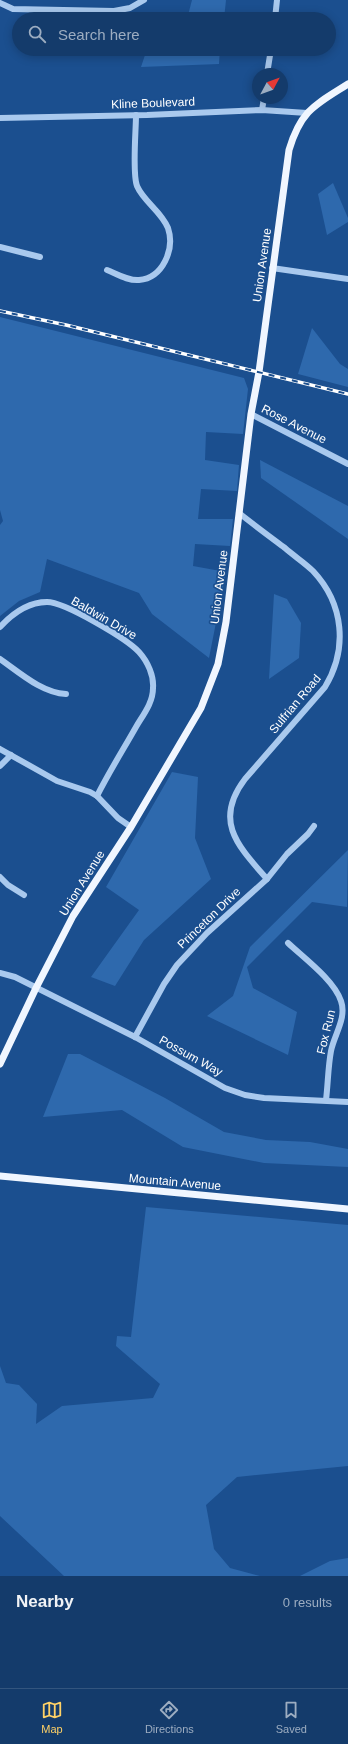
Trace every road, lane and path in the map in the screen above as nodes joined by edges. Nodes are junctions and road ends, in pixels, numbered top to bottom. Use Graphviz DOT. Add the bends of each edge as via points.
graph roads {
  1 [pos="144,0"];
  2 [pos="277,0"];
  3 [pos="0,3"];
  4 [pos="276,12"];
  5 [pos="270,56"];
  6 [pos="268,68"];
  7 [pos="348,84"];
  8 [pos="263,104"];
  9 [pos="262,110"];
  10 [pos="307,113"];
  11 [pos="136,115"];
  12 [pos="0,118"];
  13 [pos="0,247"];
  14 [pos="40,257"];
  15 [pos="272,268"];
  16 [pos="107,270"];
  17 [pos="348,279"];
  18 [pos="251,414"];
  19 [pos="348,464"];
  20 [pos="239,513"];
  21 [pos="0,628"];
  22 [pos="345,635"];
  23 [pos="0,659"];
  24 [pos="66,694"];
  25 [pos="0,749"];
  26 [pos="11,755"];
  27 [pos="0,766"];
  28 [pos="97,796"];
  29 [pos="314,826"];
  30 [pos="131,827"];
  31 [pos="0,877"];
  32 [pos="267,879"];
  33 [pos="24,895"];
  34 [pos="288,943"];
  35 [pos="0,972"];
  36 [pos="36,988"];
  37 [pos="135,1037"];
  38 [pos="0,1064"];
  39 [pos="326,1100"];
  40 [pos="348,1102"];
  41 [pos="0,1176"];
  42 [pos="348,1209"];
  1 -- 3 [label="street" via="130,8 110,10 13,9"];
  2 -- 4 [label="street"];
  5 -- 6 [label="street"];
  7 -- 10 [label="main road, Union Avenue"];
  8 -- 9 [label="street"];
  9 -- 10 [label="street, Kline Boulevard"];
  9 -- 11 [label="street, Kline Boulevard"];
  10 -- 15 [label="main road, Union Avenue" via="298,125 289,150"];
  11 -- 12 [label="street, Kline Boulevard"];
  11 -- 16 [label="street" via="137,186 164,220 169,232 169,250 162,267 145,278 130,279"];
  13 -- 14 [label="street"];
  15 -- 17 [label="street"];
  15 -- 18 [label="main road, Union Avenue"];
  18 -- 19 [label="street, Rose Avenue"];
  18 -- 20 [label="main road, Union Avenue"];
  20 -- 22 [label="street, Sulfrian Road" via="319,577 333,602"];
  20 -- 30 [label="main road, Union Avenue" via="225,629 213,679 193,724"];
  21 -- 28 [label="street, Baldwin Drive" via="20,609 37,603 52,603 77,612 131,645 145,660 153,679 152,700"];
  22 -- 32 [label="street, Sulfrian Road" via="334,672 325,687 234,795 230,816 235,840"];
  23 -- 24 [label="street" via="55,694"];
  25 -- 26 [label="street"];
  26 -- 27 [label="street"];
  26 -- 28 [label="street" via="57,781"];
  28 -- 30 [label="street" via="110,811"];
  29 -- 32 [label="street, Princeton Drive"];
  30 -- 36 [label="main road, Union Avenue" via="73,916"];
  31 -- 33 [label="street"];
  32 -- 37 [label="street, Princeton Drive" via="207,933 177,965"];
  34 -- 39 [label="street, Fox Run" via="328,981 337,992 343,1008 332,1049"];
  35 -- 36 [label="street, Possum Way"];
  36 -- 37 [label="street, Possum Way"];
  36 -- 38 [label="main road, Union Avenue"];
  37 -- 39 [label="street, Possum Way" via="226,1088 245,1095"];
  39 -- 40 [label="street, Possum Way"];
  41 -- 42 [label="main road, Mountain Avenue"];
}
